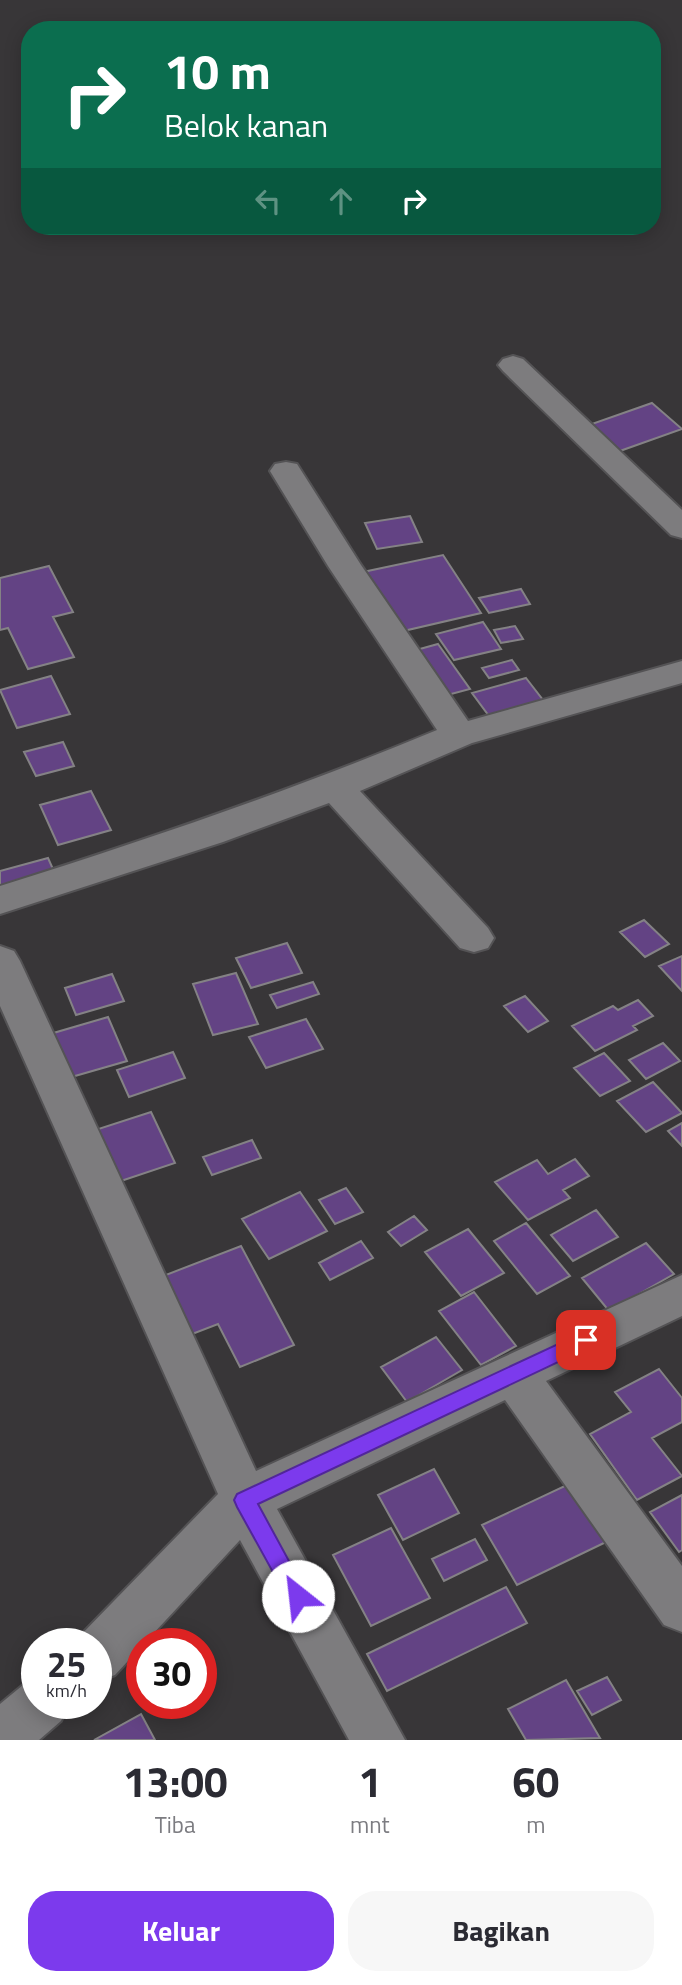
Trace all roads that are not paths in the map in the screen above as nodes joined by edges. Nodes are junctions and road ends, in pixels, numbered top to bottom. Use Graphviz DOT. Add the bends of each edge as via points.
graph roads {
  1 [pos="513,365"];
  2 [pos="286,471"];
  3 [pos="682,528"];
  4 [pos="682,645"];
  5 [pos="682,653"];
  6 [pos="682,672"];
  7 [pos="459,735"];
  8 [pos="335,787"];
  9 [pos="0,900"];
  10 [pos="474,938"];
  11 [pos="0,961"];
  12 [pos="682,1294"];
  13 [pos="513,1374"];
  14 [pos="245,1500"];
  15 [pos="682,1608"];
  16 [pos="112,1640"];
  17 [pos="23,1719"];
  18 [pos="0,1738"];
  19 [pos="378,1740"];
  1 -- 3 [label="street"];
  2 -- 7 [label="street"];
  4 -- 5 [label="street"];
  6 -- 7 [label="street"];
  7 -- 8 [label="street"];
  8 -- 9 [label="street" via="210,833"];
  8 -- 10 [label="street"];
  11 -- 14 [label="street"];
  12 -- 13 [label="street"];
  13 -- 14 [label="street"];
  13 -- 15 [label="street"];
  14 -- 16 [label="street"];
  14 -- 19 [label="street"];
  17 -- 18 [label="street"];
}
